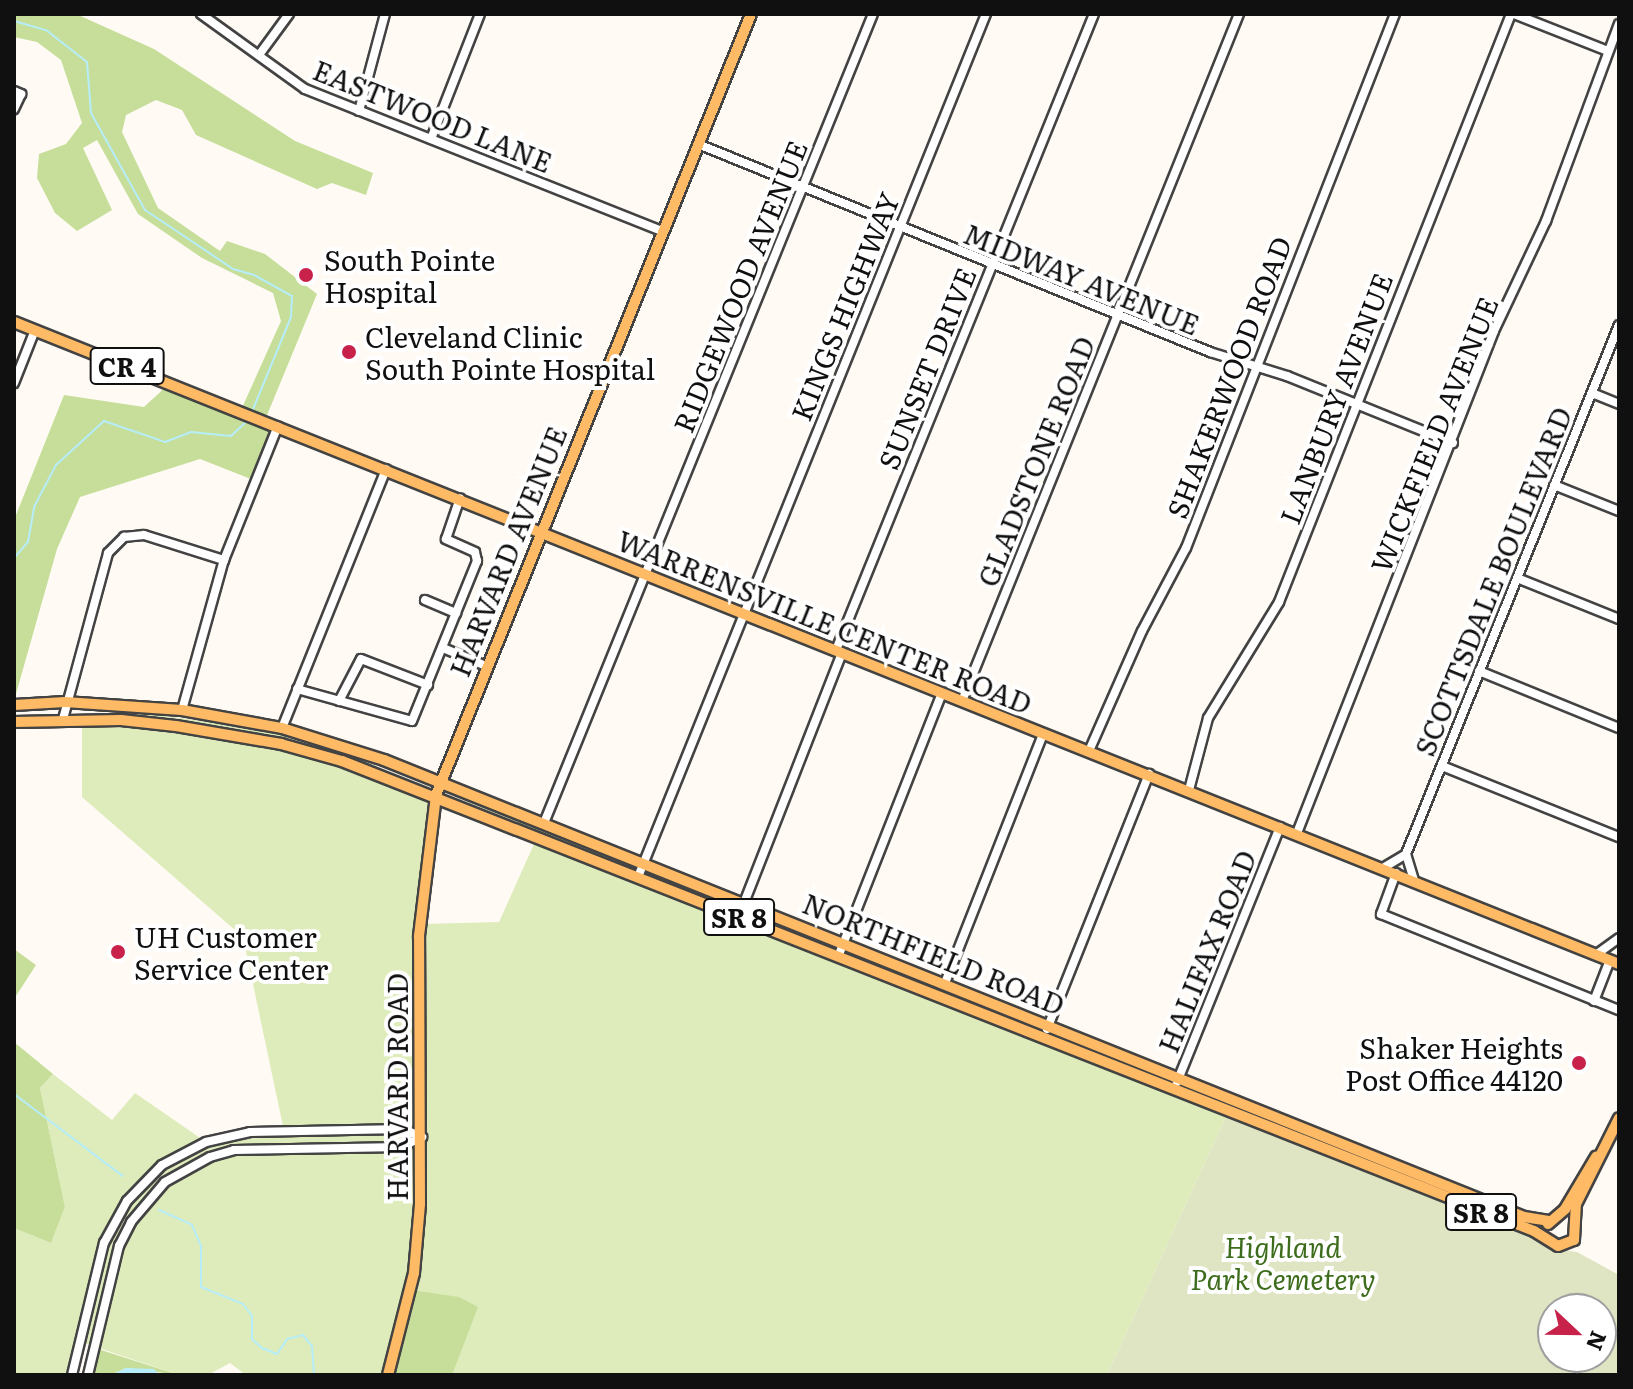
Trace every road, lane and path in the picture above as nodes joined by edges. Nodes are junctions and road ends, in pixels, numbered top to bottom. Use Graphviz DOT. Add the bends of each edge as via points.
graph roads {
  1 [pos="289,14"];
  2 [pos="385,14"];
  3 [pos="480,14"];
  4 [pos="751,14"];
  5 [pos="873,14"];
  6 [pos="986,14"];
  7 [pos="1094,14"];
  8 [pos="1239,14"];
  9 [pos="1395,14"];
  10 [pos="1512,14"];
  11 [pos="200,16"];
  12 [pos="1619,24"];
  13 [pos="1608,51"];
  14 [pos="259,55"];
  15 [pos="17,92"];
  16 [pos="14,109"];
  17 [pos="359,111"];
  18 [pos="431,139"];
  19 [pos="698,144"];
  20 [pos="802,188"];
  21 [pos="900,228"];
  22 [pos="662,231"];
  23 [pos="991,265"];
  24 [pos="1117,315"];
  25 [pos="14,322"];
  26 [pos="1619,325"];
  27 [pos="35,330"];
  28 [pos="1253,367"];
  29 [pos="14,383"];
  30 [pos="1592,393"];
  31 [pos="1354,403"];
  32 [pos="1619,404"];
  33 [pos="278,426"];
  34 [pos="1453,443"];
  35 [pos="386,469"];
  36 [pos="1554,485"];
  37 [pos="460,498"];
  38 [pos="1619,511"];
  39 [pos="539,532"];
  40 [pos="224,560"];
  41 [pos="644,574"];
  42 [pos="1517,578"];
  43 [pos="425,600"];
  44 [pos="456,613"];
  45 [pos="741,614"];
  46 [pos="1619,619"];
  47 [pos="443,648"];
  48 [pos="839,652"];
  49 [pos="486,666"];
  50 [pos="1479,671"];
  51 [pos="428,685"];
  52 [pos="297,689"];
  53 [pos="942,693"];
  54 [pos="339,701"];
  55 [pos="962,701"];
  56 [pos="65,702"];
  57 [pos="14,705"];
  58 [pos="182,710"];
  59 [pos="63,719"];
  60 [pos="14,722"];
  61 [pos="282,728"];
  62 [pos="1619,728"];
  63 [pos="1043,734"];
  64 [pos="1089,751"];
  65 [pos="1442,766"];
  66 [pos="1149,774"];
  67 [pos="440,781"];
  68 [pos="1189,790"];
  69 [pos="436,795"];
  70 [pos="544,823"];
  71 [pos="1280,827"];
  72 [pos="1297,833"];
  73 [pos="1619,837"];
  74 [pos="1406,854"];
  75 [pos="644,863"];
  76 [pos="1383,868"];
  77 [pos="1396,873"];
  78 [pos="638,877"];
  79 [pos="1414,880"];
  80 [pos="744,903"];
  81 [pos="1619,938"];
  82 [pos="844,943"];
  83 [pos="1597,954"];
  84 [pos="838,957"];
  85 [pos="1614,962"];
  86 [pos="945,983"];
  87 [pos="1594,1001"];
  88 [pos="1619,1010"];
  89 [pos="1049,1025"];
  90 [pos="1043,1040"];
  91 [pos="1179,1077"];
  92 [pos="1173,1092"];
  93 [pos="1619,1118"];
  94 [pos="239,1134"];
  95 [pos="422,1137"];
  96 [pos="1608,1141"];
  97 [pos="241,1149"];
  98 [pos="1554,1219"];
  99 [pos="1574,1224"];
  100 [pos="1547,1237"];
  101 [pos="95,1279"];
  102 [pos="111,1281"];
  103 [pos="83,1343"];
  104 [pos="98,1347"];
  105 [pos="72,1375"];
  106 [pos="88,1375"];
  107 [pos="388,1375"];
  1 -- 14 [label="street"];
  2 -- 17 [label="street"];
  3 -- 18 [label="street"];
  4 -- 19 [label="main road, HARVARD AVENUE"];
  5 -- 20 [label="street, RIDGEWOOD AVENUE"];
  6 -- 21 [label="street, KINGS HIGHWAY"];
  7 -- 23 [label="street, SUNSET DRIVE"];
  8 -- 24 [label="street, GLADSTONE ROAD"];
  9 -- 28 [label="street, SHAKERWOOD ROAD" via="1344,154"];
  10 -- 13 [label="street"];
  10 -- 31 [label="street, LANBURY AVENUE"];
  11 -- 14 [label="street, EASTWOOD LANE"];
  12 -- 13 [label="street, WICKFIELD AVENUE"];
  13 -- 34 [label="street, WICKFIELD AVENUE" via="1546,221 1494,331"];
  14 -- 17 [label="street, EASTWOOD LANE" via="288,79"];
  15 -- 16 [label="street"];
  17 -- 18 [label="street, EASTWOOD LANE"];
  18 -- 22 [label="street, EASTWOOD LANE"];
  19 -- 20 [label="street, MIDWAY AVENUE"];
  19 -- 22 [label="main road, HARVARD AVENUE"];
  20 -- 21 [label="street, MIDWAY AVENUE"];
  20 -- 41 [label="street, RIDGEWOOD AVENUE"];
  21 -- 23 [label="street, MIDWAY AVENUE"];
  21 -- 45 [label="street, KINGS HIGHWAY"];
  22 -- 39 [label="main road, HARVARD AVENUE"];
  23 -- 24 [label="street, MIDWAY AVENUE"];
  23 -- 48 [label="street, SUNSET DRIVE"];
  24 -- 28 [label="street, MIDWAY AVENUE"];
  24 -- 55 [label="street, GLADSTONE ROAD"];
  25 -- 27 [label="main road, WARRENSVILLE CENTER ROAD / CR 4"];
  26 -- 30 [label="street, SCOTTSDALE BOULEVARD"];
  27 -- 29 [label="street"];
  27 -- 33 [label="main road, WARRENSVILLE CENTER ROAD / CR 4"];
  28 -- 31 [label="street, MIDWAY AVENUE"];
  28 -- 64 [label="street, SHAKERWOOD ROAD" via="1186,548"];
  30 -- 32 [label="street"];
  30 -- 36 [label="street, SCOTTSDALE BOULEVARD"];
  31 -- 34 [label="street, MIDWAY AVENUE"];
  31 -- 68 [label="street, LANBURY AVENUE" via="1279,602 1208,718"];
  33 -- 35 [label="main road, WARRENSVILLE CENTER ROAD / CR 4"];
  33 -- 40 [label="street"];
  34 -- 72 [label="street, WICKFIELD AVENUE"];
  35 -- 37 [label="main road, WARRENSVILLE CENTER ROAD / CR 4"];
  35 -- 52 [label="street"];
  36 -- 38 [label="street"];
  36 -- 42 [label="street, SCOTTSDALE BOULEVARD"];
  37 -- 39 [label="main road, WARRENSVILLE CENTER ROAD / CR 4"];
  37 -- 44 [label="street" via="446,539 478,557"];
  39 -- 41 [label="main road, WARRENSVILLE CENTER ROAD / CR 4"];
  39 -- 49 [label="main road, HARVARD AVENUE"];
  40 -- 56 [label="street" via="144,535 124,537 108,553"];
  40 -- 58 [label="street"];
  41 -- 45 [label="main road, WARRENSVILLE CENTER ROAD / CR 4"];
  41 -- 70 [label="street, RIDGEWOOD AVENUE"];
  42 -- 46 [label="street"];
  42 -- 50 [label="street, SCOTTSDALE BOULEVARD"];
  43 -- 44 [label="street"];
  44 -- 47 [label="street"];
  45 -- 48 [label="main road, WARRENSVILLE CENTER ROAD / CR 4"];
  45 -- 75 [label="street, KINGS HIGHWAY"];
  47 -- 49 [label="street"];
  47 -- 51 [label="street"];
  48 -- 53 [label="main road, WARRENSVILLE CENTER ROAD / CR 4"];
  48 -- 80 [label="street, SUNSET DRIVE"];
  49 -- 67 [label="main road, HARVARD AVENUE"];
  50 -- 62 [label="street"];
  50 -- 65 [label="street, SCOTTSDALE BOULEVARD"];
  51 -- 54 [label="street" via="415,718 407,722"];
  51 -- 54 [label="street" via="361,659"];
  52 -- 54 [label="street"];
  52 -- 61 [label="street"];
  53 -- 55 [label="main road, WARRENSVILLE CENTER ROAD / CR 4"];
  53 -- 82 [label="street"];
  55 -- 63 [label="main road, WARRENSVILLE CENTER ROAD / CR 4"];
  56 -- 57 [label="main road, NORTHFIELD ROAD / SR 8"];
  56 -- 58 [label="main road, NORTHFIELD ROAD / SR 8"];
  56 -- 59 [label="street"];
  58 -- 61 [label="main road, NORTHFIELD ROAD / SR 8"];
  59 -- 60 [label="main road, NORTHFIELD ROAD / SR 8"];
  59 -- 69 [label="main road, NORTHFIELD ROAD / SR 8" via="121,720 241,735 342,761"];
  61 -- 67 [label="main road, NORTHFIELD ROAD / SR 8"];
  63 -- 64 [label="main road, WARRENSVILLE CENTER ROAD / CR 4"];
  63 -- 86 [label="street"];
  64 -- 66 [label="main road, WARRENSVILLE CENTER ROAD / CR 4"];
  65 -- 73 [label="street"];
  65 -- 74 [label="street, SCOTTSDALE BOULEVARD"];
  66 -- 68 [label="main road, WARRENSVILLE CENTER ROAD / CR 4"];
  66 -- 89 [label="street"];
  67 -- 69 [label="main road, HARVARD AVENUE"];
  67 -- 70 [label="main road, NORTHFIELD ROAD / SR 8"];
  68 -- 71 [label="main road, WARRENSVILLE CENTER ROAD / CR 4"];
  69 -- 78 [label="main road, NORTHFIELD ROAD / SR 8"];
  69 -- 95 [label="main road, HARVARD ROAD" via="419,936"];
  70 -- 75 [label="main road, NORTHFIELD ROAD / SR 8"];
  71 -- 72 [label="main road, WARRENSVILLE CENTER ROAD / CR 4"];
  71 -- 91 [label="street, HALIFAX ROAD"];
  72 -- 76 [label="main road, WARRENSVILLE CENTER ROAD / CR 4"];
  74 -- 76 [label="street"];
  74 -- 79 [label="street"];
  75 -- 78 [label="street, KINGS HIGHWAY"];
  75 -- 80 [label="main road, NORTHFIELD ROAD / SR 8"];
  76 -- 77 [label="main road, WARRENSVILLE CENTER ROAD / CR 4"];
  77 -- 79 [label="main road, WARRENSVILLE CENTER ROAD / CR 4"];
  77 -- 87 [label="street" via="1381,914"];
  78 -- 84 [label="main road, NORTHFIELD ROAD / SR 8"];
  79 -- 83 [label="main road, WARRENSVILLE CENTER ROAD / CR 4"];
  80 -- 82 [label="main road, NORTHFIELD ROAD / SR 8"];
  81 -- 83 [label="street"];
  82 -- 84 [label="street"];
  82 -- 86 [label="main road, NORTHFIELD ROAD / SR 8"];
  83 -- 85 [label="main road, WARRENSVILLE CENTER ROAD / CR 4"];
  84 -- 90 [label="main road, NORTHFIELD ROAD / SR 8"];
  85 -- 87 [label="street"];
  86 -- 89 [label="main road, NORTHFIELD ROAD / SR 8"];
  87 -- 88 [label="street"];
  89 -- 90 [label="street"];
  89 -- 91 [label="main road, NORTHFIELD ROAD / SR 8"];
  90 -- 92 [label="main road, NORTHFIELD ROAD / SR 8"];
  91 -- 92 [label="street, HALIFAX ROAD"];
  91 -- 98 [label="main road, NORTHFIELD ROAD / SR 8" via="1524,1217"];
  92 -- 100 [label="main road, NORTHFIELD ROAD / SR 8"];
  93 -- 96 [label="main road, SR 8"];
  94 -- 95 [label="street" via="403,1129"];
  94 -- 97 [label="street"];
  94 -- 101 [label="street" via="182,1152 142,1183 114,1221"];
  95 -- 97 [label="street" via="402,1147"];
  95 -- 107 [label="main road, HARVARD ROAD" via="414,1273"];
  96 -- 98 [label="main road, SR 8"];
  96 -- 99 [label="main road, SR 8" via="1576,1204"];
  97 -- 102 [label="street" via="187,1167 147,1200 119,1246"];
  98 -- 99 [label="main road, NORTHFIELD ROAD"];
  98 -- 100 [label="main road"];
  99 -- 100 [label="main road, SR 8" via="1570,1244 1555,1245"];
  101 -- 102 [label="street"];
  101 -- 103 [label="street"];
  102 -- 104 [label="street"];
  103 -- 104 [label="street"];
  103 -- 105 [label="street"];
  104 -- 106 [label="street"];
}
